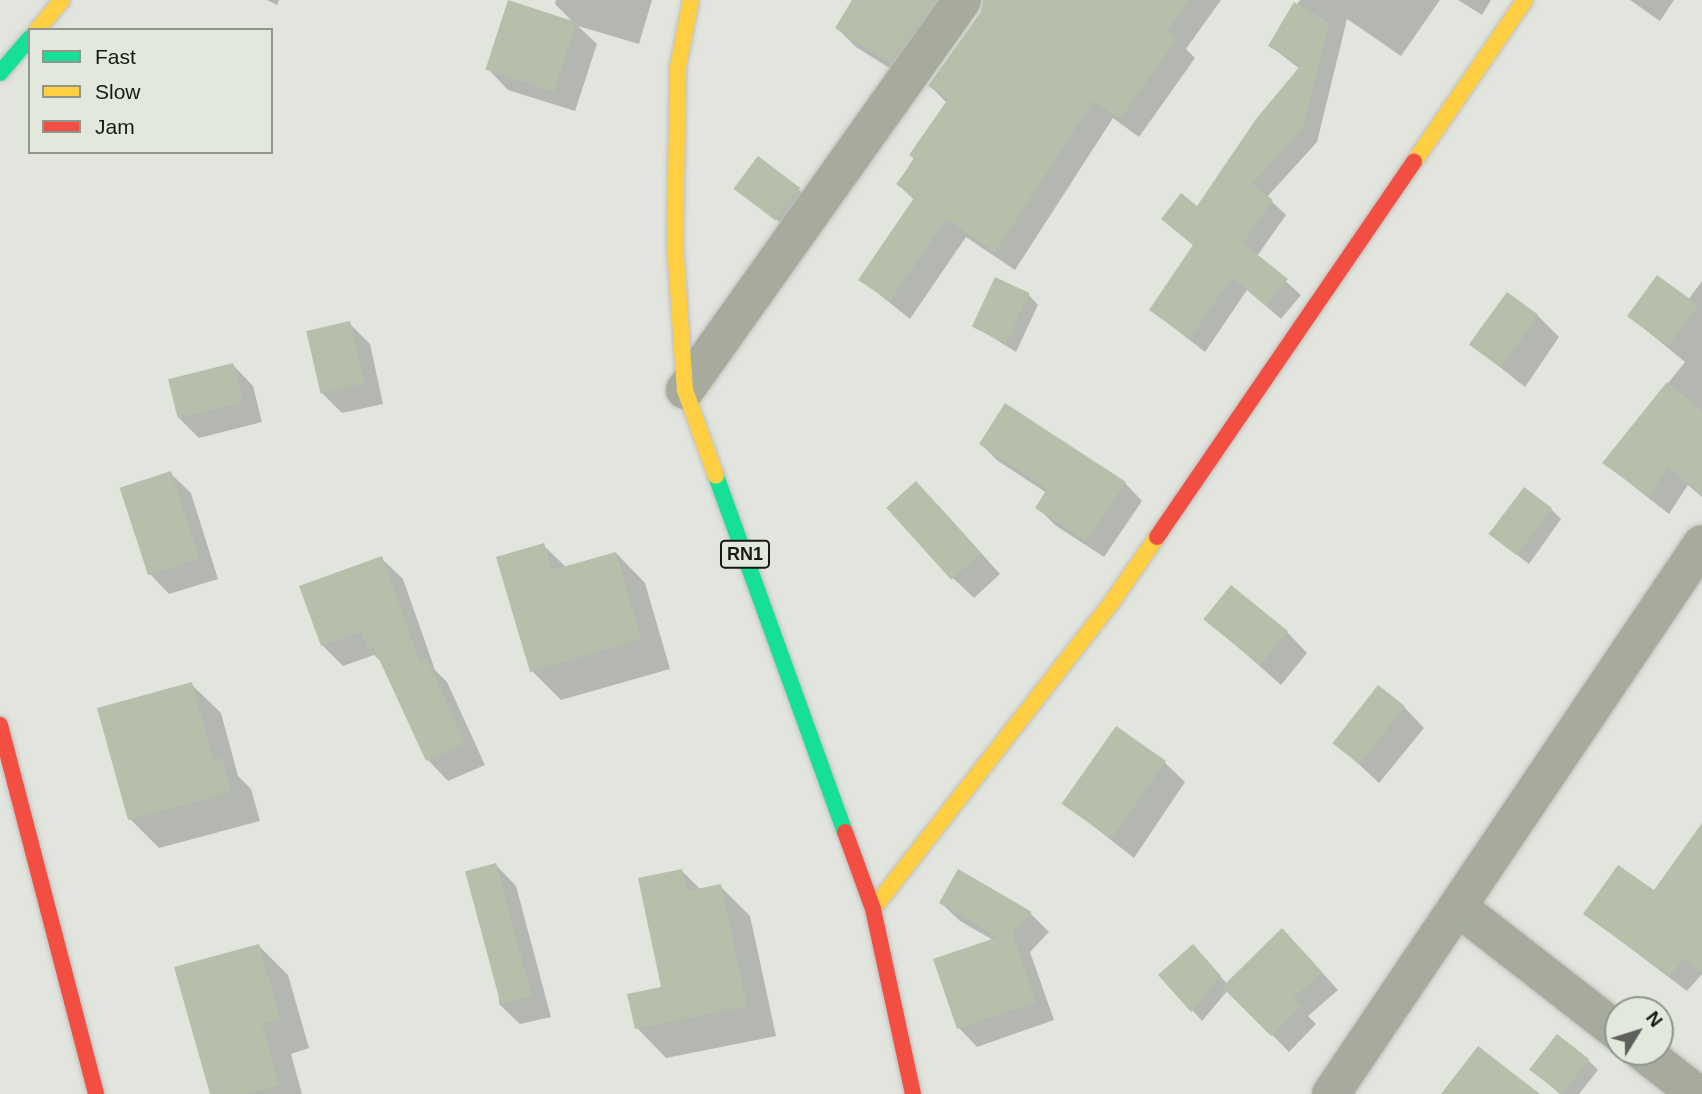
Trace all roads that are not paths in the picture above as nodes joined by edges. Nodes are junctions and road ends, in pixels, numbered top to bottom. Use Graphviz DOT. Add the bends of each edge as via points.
graph roads {
  1 [pos="62,0"];
  2 [pos="691,0"];
  3 [pos="961,0"];
  4 [pos="1525,0"];
  5 [pos="39,28"];
  6 [pos="28,40"];
  7 [pos="0,73"];
  8 [pos="685,390"];
  9 [pos="1702,544"];
  10 [pos="0,725"];
  11 [pos="1459,908"];
  12 [pos="873,909"];
  13 [pos="1604,1021"];
  14 [pos="1661,1066"];
  15 [pos="96,1094"];
  16 [pos="913,1094"];
  17 [pos="1331,1094"];
  18 [pos="1697,1094"];
  1 -- 5 [label="main road"];
  2 -- 8 [label="main road, RN1" via="678,67 675,244"];
  3 -- 8 [label="street"];
  4 -- 12 [label="main road" via="1114,599"];
  6 -- 7 [label="main road"];
  8 -- 12 [label="main road, RN1"];
  9 -- 11 [label="street"];
  10 -- 15 [label="main road"];
  11 -- 13 [label="street"];
  11 -- 17 [label="street"];
  12 -- 16 [label="main road, RN1"];
  14 -- 18 [label="street"];
}
